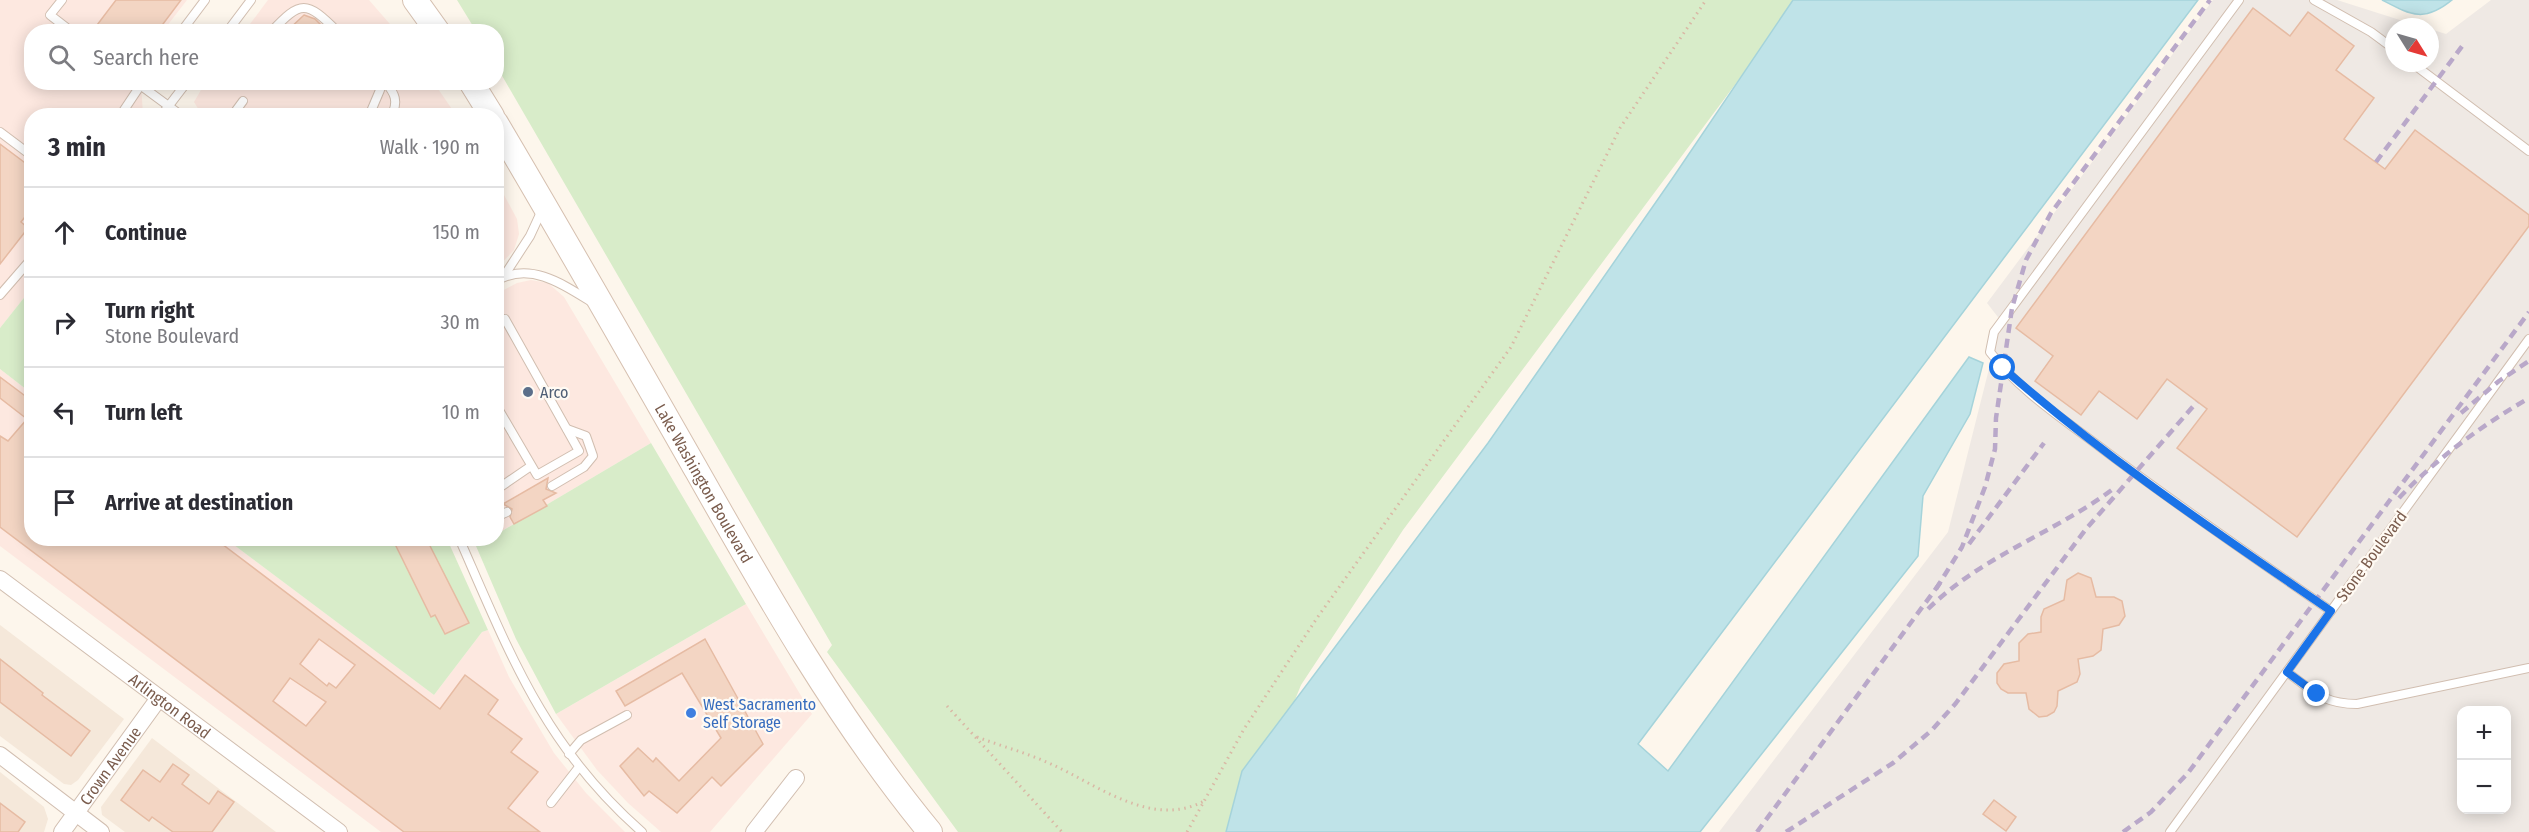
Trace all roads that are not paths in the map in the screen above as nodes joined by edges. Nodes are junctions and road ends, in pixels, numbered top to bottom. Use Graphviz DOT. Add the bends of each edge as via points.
graph roads {
  1 [pos="62,0"];
  2 [pos="205,0"];
  3 [pos="251,0"];
  4 [pos="415,0"];
  5 [pos="2239,0"];
  6 [pos="2314,0"];
  7 [pos="62,24"];
  8 [pos="187,24"];
  9 [pos="233,24"];
  10 [pos="277,24"];
  11 [pos="331,24"];
  12 [pos="432,24"];
  13 [pos="2385,42"];
  14 [pos="2424,72"];
  15 [pos="135,90"];
  16 [pos="147,90"];
  17 [pos="181,90"];
  18 [pos="377,90"];
  19 [pos="390,90"];
  20 [pos="476,90"];
  21 [pos="243,101"];
  22 [pos="168,107"];
  23 [pos="125,108"];
  24 [pos="238,108"];
  25 [pos="372,108"];
  26 [pos="394,108"];
  27 [pos="487,108"];
  28 [pos="0,132"];
  29 [pos="504,136"];
  30 [pos="24,150"];
  31 [pos="2529,151"];
  32 [pos="544,203"];
  33 [pos="24,267"];
  34 [pos="504,273"];
  35 [pos="504,277"];
  36 [pos="0,295"];
  37 [pos="606,311"];
  38 [pos="504,320"];
  39 [pos="2529,339"];
  40 [pos="504,419"];
  41 [pos="567,429"];
  42 [pos="531,466"];
  43 [pos="504,485"];
  44 [pos="552,486"];
  45 [pos="507,512"];
  46 [pos="504,513"];
  47 [pos="463,546"];
  48 [pos="0,579"];
  49 [pos="2331,611"];
  50 [pos="2529,668"];
  51 [pos="2287,672"];
  52 [pos="159,698"];
  53 [pos="627,715"];
  54 [pos="569,754"];
  55 [pos="0,755"];
  56 [pos="579,767"];
  57 [pos="796,778"];
  58 [pos="551,803"];
  59 [pos="76,813"];
  60 [pos="62,832"];
  61 [pos="101,832"];
  62 [pos="339,832"];
  63 [pos="642,832"];
  64 [pos="754,832"];
  65 [pos="930,832"];
  66 [pos="2170,832"];
  1 -- 7 [label="lane" via="50,15"];
  2 -- 8 [label="lane"];
  3 -- 9 [label="lane"];
  4 -- 12 [label="main road"];
  5 -- 49 [label="lane" via="1994,332 1990,352 2044,404"];
  6 -- 13 [label="lane"];
  10 -- 11 [label="lane" via="300,3 312,5"];
  14 -- 31 [label="lane"];
  15 -- 23 [label="lane"];
  16 -- 22 [label="lane"];
  17 -- 22 [label="lane"];
  18 -- 25 [label="lane"];
  19 -- 26 [label="lane"];
  20 -- 27 [label="main road"];
  21 -- 24 [label="lane"];
  28 -- 30 [label="lane"];
  29 -- 32 [label="main road, Lake Washington Boulevard"];
  32 -- 34 [label="lane" via="539,219"];
  32 -- 37 [label="main road, Lake Washington Boulevard"];
  33 -- 36 [label="lane"];
  35 -- 37 [label="lane" via="516,271 550,278"];
  37 -- 65 [label="main road, Lake Washington Boulevard" via="834,704 883,775"];
  38 -- 41 [label="lane"];
  39 -- 49 [label="lane, Stone Boulevard"];
  40 -- 42 [label="lane"];
  41 -- 42 [label="lane" via="579,451 537,476"];
  41 -- 44 [label="lane" via="586,436 593,456 584,467"];
  42 -- 43 [label="lane"];
  45 -- 46 [label="lane"];
  47 -- 54 [label="lane" via="523,682"];
  48 -- 52 [label="street, Arlington Road"];
  49 -- 51 [label="lane, Stone Boulevard"];
  50 -- 51 [label="lane" via="2357,704 2337,704"];
  51 -- 66 [label="lane, Stone Boulevard"];
  52 -- 59 [label="street, Crown Avenue"];
  52 -- 62 [label="street, Arlington Road"];
  53 -- 54 [label="lane" via="580,740"];
  54 -- 56 [label="lane"];
  55 -- 59 [label="street"];
  56 -- 58 [label="lane"];
  56 -- 63 [label="lane"];
  57 -- 64 [label="street"];
  59 -- 60 [label="street, Crown Avenue"];
  59 -- 61 [label="street"];
}
